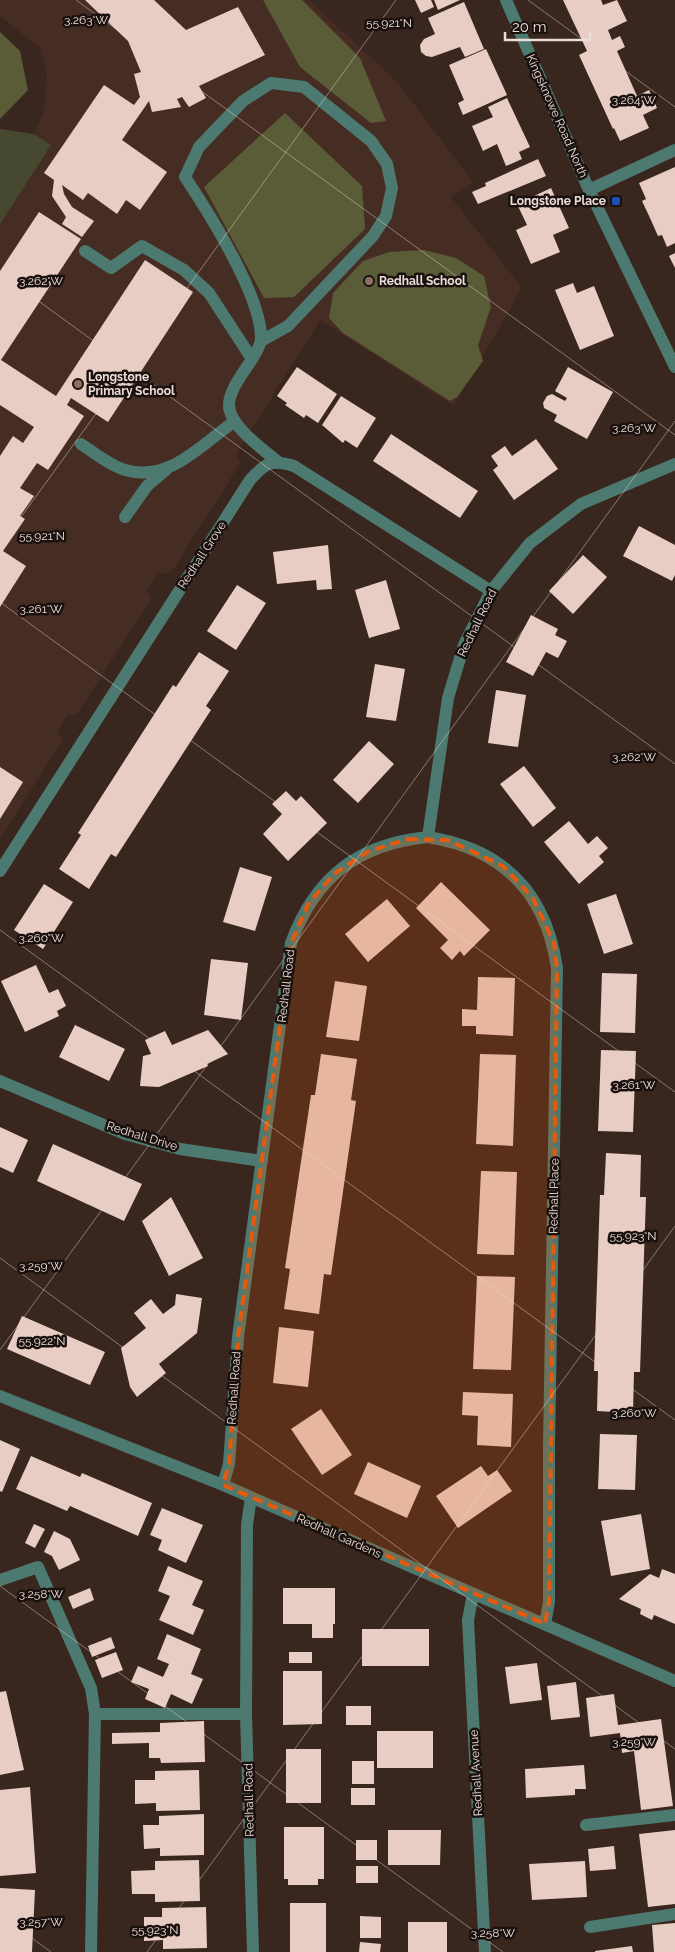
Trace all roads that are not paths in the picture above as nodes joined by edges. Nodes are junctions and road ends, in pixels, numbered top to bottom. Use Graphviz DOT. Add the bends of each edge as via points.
graph roads {
  1 [pos="506,0"];
  2 [pos="675,150"];
  3 [pos="589,190"];
  4 [pos="85,251"];
  5 [pos="261,341"];
  6 [pos="252,360"];
  7 [pos="675,367"];
  8 [pos="234,422"];
  9 [pos="81,444"];
  10 [pos="277,461"];
  11 [pos="675,464"];
  12 [pos="167,469"];
  13 [pos="125,517"];
  14 [pos="491,591"];
  15 [pos="428,837"];
  16 [pos="0,871"];
  17 [pos="0,1081"];
  18 [pos="262,1161"];
  19 [pos="0,1396"];
  20 [pos="223,1485"];
  21 [pos="251,1498"];
  22 [pos="0,1580"];
  23 [pos="473,1594"];
  24 [pos="545,1624"];
  25 [pos="675,1681"];
  26 [pos="96,1714"];
  27 [pos="246,1714"];
  28 [pos="675,1815"];
  29 [pos="586,1824"];
  30 [pos="675,1914"];
  31 [pos="590,1927"];
  32 [pos="91,1952"];
  33 [pos="252,1952"];
  34 [pos="485,1952"];
  1 -- 3 [label="street, Kingsknowe Road North"];
  2 -- 3 [label="street"];
  3 -- 7 [label="street, Kingsknowe Road North"];
  4 -- 6 [label="street" via="111,268 142,246 184,270 209,293"];
  5 -- 5 [label="street" via="257,307 209,213 185,177 199,146 243,101 272,83 304,87 371,141 387,164 392,188 386,216 373,236 288,326"];
  5 -- 6 [label="street"];
  6 -- 8 [label="street" via="233,391 229,406"];
  8 -- 10 [label="street"];
  8 -- 12 [label="street"];
  9 -- 12 [label="street" via="125,470 147,473"];
  10 -- 14 [label="street" via="294,466"];
  10 -- 16 [label="street, Redhall Grove" via="260,468 250,480"];
  11 -- 14 [label="street, Redhall Road" via="581,504 530,542"];
  12 -- 13 [label="street" via="147,486"];
  14 -- 15 [label="street, Redhall Road" via="464,645 448,698"];
  15 -- 18 [label="street, Redhall Road" via="388,844 352,860 320,888 298,923 291,943"];
  15 -- 24 [label="street, Redhall Place" via="467,846 486,855 518,880 534,898 554,943 557,968 549,1602"];
  17 -- 18 [label="street, Redhall Drive" via="125,1134 180,1148"];
  18 -- 20 [label="street, Redhall Road" via="238,1337 229,1464"];
  19 -- 20 [label="street, Redhall Gardens"];
  20 -- 21 [label="street, Redhall Gardens"];
  21 -- 23 [label="street, Redhall Gardens"];
  21 -- 27 [label="street, Redhall Road" via="246,1525"];
  22 -- 26 [label="street" via="38,1567 90,1688"];
  23 -- 24 [label="street, Redhall Gardens"];
  23 -- 34 [label="street, Redhall Avenue" via="468,1620"];
  24 -- 25 [label="street, Redhall Gardens"];
  26 -- 27 [label="street"];
  26 -- 32 [label="street"];
  27 -- 33 [label="street, Redhall Road"];
  28 -- 29 [label="street"];
  30 -- 31 [label="street"];
}
